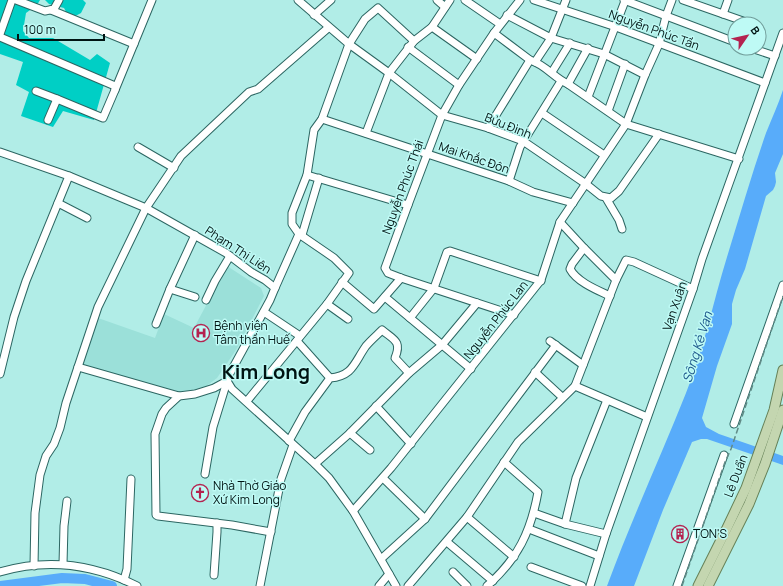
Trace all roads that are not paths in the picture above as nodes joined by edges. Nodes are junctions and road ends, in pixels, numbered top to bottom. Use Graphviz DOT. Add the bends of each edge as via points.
graph roads {
  1 [pos="12,0"];
  2 [pos="16,0"];
  3 [pos="59,0"];
  4 [pos="298,0"];
  5 [pos="331,0"];
  6 [pos="438,0"];
  7 [pos="450,0"];
  8 [pos="465,0"];
  9 [pos="520,0"];
  10 [pos="534,0"];
  11 [pos="566,0"];
  12 [pos="624,0"];
  13 [pos="672,0"];
  14 [pos="683,0"];
  15 [pos="728,0"];
  16 [pos="150,1"];
  17 [pos="702,3"];
  18 [pos="445,7"];
  19 [pos="51,10"];
  20 [pos="562,10"];
  21 [pos="723,14"];
  22 [pos="314,15"];
  23 [pos="507,15"];
  24 [pos="666,16"];
  25 [pos="729,16"];
  26 [pos="500,24"];
  27 [pos="616,26"];
  28 [pos="432,27"];
  29 [pos="328,28"];
  30 [pos="494,33"];
  31 [pos="783,33"];
  32 [pos="0,35"];
  33 [pos="551,38"];
  34 [pos="727,39"];
  35 [pos="570,43"];
  36 [pos="134,44"];
  37 [pos="349,44"];
  38 [pos="411,44"];
  39 [pos="659,44"];
  40 [pos="588,48"];
  41 [pos="767,53"];
  42 [pos="604,54"];
  43 [pos="775,56"];
  44 [pos="477,59"];
  45 [pos="532,61"];
  46 [pos="625,64"];
  47 [pos="552,72"];
  48 [pos="389,73"];
  49 [pos="645,75"];
  50 [pos="565,82"];
  51 [pos="765,83"];
  52 [pos="459,85"];
  53 [pos="115,90"];
  54 [pos="36,91"];
  55 [pos="588,97"];
  56 [pos="57,99"];
  57 [pos="608,111"];
  58 [pos="542,113"];
  59 [pos="442,115"];
  60 [pos="322,119"];
  61 [pos="48,120"];
  62 [pos="626,124"];
  63 [pos="488,128"];
  64 [pos="366,133"];
  65 [pos="659,134"];
  66 [pos="523,142"];
  67 [pos="138,147"];
  68 [pos="0,152"];
  69 [pos="427,153"];
  70 [pos="604,155"];
  71 [pos="739,159"];
  72 [pos="174,168"];
  73 [pos="307,175"];
  74 [pos="69,176"];
  75 [pos="319,178"];
  76 [pos="509,181"];
  77 [pos="586,184"];
  78 [pos="606,198"];
  79 [pos="573,203"];
  80 [pos="58,204"];
  81 [pos="408,205"];
  82 [pos="146,208"];
  83 [pos="87,218"];
  84 [pos="560,222"];
  85 [pos="622,229"];
  86 [pos="300,234"];
  87 [pos="195,235"];
  88 [pos="584,248"];
  89 [pos="230,256"];
  90 [pos="401,278"];
  91 [pos="616,280"];
  92 [pos="541,281"];
  93 [pos="342,282"];
  94 [pos="783,285"];
  95 [pos="275,288"];
  96 [pos="434,288"];
  97 [pos="170,289"];
  98 [pos="693,289"];
  99 [pos="610,296"];
  100 [pos="195,297"];
  101 [pos="385,297"];
  102 [pos="206,300"];
  103 [pos="477,303"];
  104 [pos="327,304"];
  105 [pos="264,312"];
  106 [pos="514,315"];
  107 [pos="410,318"];
  108 [pos="348,320"];
  109 [pos="156,324"];
  110 [pos="298,338"];
  111 [pos="442,345"];
  112 [pos="583,365"];
  113 [pos="78,367"];
  114 [pos="471,369"];
  115 [pos="783,370"];
  116 [pos="535,372"];
  117 [pos="410,373"];
  118 [pos="0,374"];
  119 [pos="330,378"];
  120 [pos="227,381"];
  121 [pos="575,386"];
  122 [pos="179,396"];
  123 [pos="562,397"];
  124 [pos="606,400"];
  125 [pos="247,401"];
  126 [pos="376,406"];
  127 [pos="783,410"];
  128 [pos="647,416"];
  129 [pos="734,424"];
  130 [pos="350,433"];
  131 [pos="291,443"];
  132 [pos="411,444"];
  133 [pos="370,450"];
  134 [pos="724,455"];
  135 [pos="504,462"];
  136 [pos="315,464"];
  137 [pos="205,474"];
  138 [pos="383,478"];
  139 [pos="131,479"];
  140 [pos="67,501"];
  141 [pos="353,511"];
  142 [pos="534,513"];
  143 [pos="467,517"];
  144 [pos="425,519"];
  145 [pos="217,523"];
  146 [pos="565,524"];
  147 [pos="529,529"];
  148 [pos="271,532"];
  149 [pos="606,534"];
  150 [pos="447,542"];
  151 [pos="599,556"];
  152 [pos="514,557"];
  153 [pos="382,559"];
  154 [pos="63,564"];
  155 [pos="34,566"];
  156 [pos="531,567"];
  157 [pos="0,572"];
  158 [pos="453,572"];
  159 [pos="389,574"];
  160 [pos="214,575"];
  161 [pos="124,580"];
  162 [pos="490,584"];
  163 [pos="137,586"];
  164 [pos="260,586"];
  165 [pos="379,586"];
  166 [pos="396,586"];
  167 [pos="408,586"];
  168 [pos="467,586"];
  169 [pos="582,586"];
  170 [pos="590,586"];
  171 [pos="677,586"];
  172 [pos="698,586"];
  173 [pos="708,586"];
  1 -- 32 [label="street"];
  2 -- 19 [label="street" via="45,11"];
  3 -- 19 [label="street"];
  4 -- 22 [label="street, Bửu Đình"];
  5 -- 22 [label="street"];
  6 -- 18 [label="street"];
  7 -- 18 [label="street"];
  8 -- 26 [label="street"];
  9 -- 23 [label="street, Nguyễn Phúc Thái"];
  10 -- 20 [label="street, Nguyễn Phúc Tần"];
  11 -- 20 [label="street"];
  12 -- 24 [label="street"];
  12 -- 27 [label="street"];
  13 -- 24 [label="street, Nguyễn Phúc Lan"];
  14 -- 17 [label="street"];
  15 -- 21 [label="street"];
  16 -- 36 [label="street"];
  17 -- 21 [label="street"];
  18 -- 28 [label="street"];
  19 -- 36 [label="street"];
  20 -- 27 [label="street, Nguyễn Phúc Tần"];
  20 -- 33 [label="street"];
  21 -- 25 [label="street"];
  22 -- 29 [label="street, Bửu Đình"];
  23 -- 26 [label="street, Nguyễn Phúc Thái"];
  23 -- 33 [label="street"];
  24 -- 34 [label="street"];
  24 -- 39 [label="street, Nguyễn Phúc Lan"];
  26 -- 30 [label="street, Nguyễn Phúc Thái"];
  27 -- 39 [label="street, Nguyễn Phúc Tần"];
  27 -- 42 [label="street"];
  28 -- 38 [label="street"];
  28 -- 44 [label="street"];
  29 -- 37 [label="street, Bửu Đình"];
  29 -- 72 [label="street" via="258,89 249,92 181,156"];
  30 -- 44 [label="street, Nguyễn Phúc Thái"];
  30 -- 45 [label="street"];
  31 -- 43 [label="street, Vạn Xuân"];
  32 -- 53 [label="street" via="112,84"];
  33 -- 35 [label="street"];
  33 -- 45 [label="street"];
  35 -- 40 [label="street"];
  35 -- 47 [label="street"];
  36 -- 53 [label="street"];
  37 -- 38 [label="street" via="365,19 378,8"];
  37 -- 48 [label="street, Bửu Đình"];
  37 -- 60 [label="street"];
  38 -- 48 [label="street"];
  38 -- 52 [label="street"];
  39 -- 49 [label="street, Nguyễn Phúc Lan"];
  39 -- 51 [label="street, Nguyễn Phúc Tần"];
  40 -- 42 [label="street"];
  40 -- 50 [label="street"];
  41 -- 43 [label="street"];
  42 -- 46 [label="street"];
  42 -- 55 [label="street"];
  43 -- 51 [label="street, Vạn Xuân"];
  44 -- 52 [label="street, Nguyễn Phúc Thái"];
  45 -- 47 [label="street"];
  45 -- 63 [label="street"];
  46 -- 49 [label="street"];
  46 -- 57 [label="street"];
  47 -- 50 [label="street"];
  48 -- 59 [label="street, Bửu Đình"];
  48 -- 64 [label="street"];
  49 -- 62 [label="street, Nguyễn Phúc Lan"];
  50 -- 55 [label="street"];
  50 -- 58 [label="street"];
  51 -- 71 [label="street, Vạn Xuân"];
  52 -- 59 [label="street, Nguyễn Phúc Thái"];
  53 -- 56 [label="street" via="103,118"];
  54 -- 56 [label="street"];
  55 -- 57 [label="street"];
  56 -- 61 [label="street"];
  57 -- 62 [label="street"];
  58 -- 66 [label="street"];
  58 -- 70 [label="street"];
  59 -- 63 [label="street, Bửu Đình"];
  59 -- 69 [label="street, Nguyễn Phúc Thái"];
  60 -- 64 [label="street, Mai Khắc Đôn"];
  60 -- 73 [label="street" via="314,130"];
  62 -- 65 [label="street"];
  62 -- 70 [label="street, Nguyễn Phúc Lan"];
  63 -- 66 [label="street, Bửu Đình"];
  64 -- 69 [label="street, Mai Khắc Đôn"];
  65 -- 71 [label="street"];
  65 -- 78 [label="street" via="619,192 611,198"];
  66 -- 76 [label="street"];
  66 -- 77 [label="street, Bửu Đình"];
  67 -- 72 [label="street"];
  68 -- 74 [label="street, Phạm Thị Liên"];
  69 -- 76 [label="street, Mai Khắc Đôn"];
  69 -- 81 [label="street, Nguyễn Phúc Thái"];
  70 -- 77 [label="street, Nguyễn Phúc Lan"];
  71 -- 98 [label="street, Vạn Xuân"];
  72 -- 82 [label="street"];
  73 -- 75 [label="street"];
  73 -- 86 [label="street" via="292,214 292,224"];
  74 -- 80 [label="street"];
  74 -- 82 [label="street, Phạm Thị Liên"];
  75 -- 81 [label="street"];
  75 -- 86 [label="street"];
  76 -- 79 [label="street, Mai Khắc Đôn" via="533,192"];
  77 -- 78 [label="street, Bửu Đình"];
  77 -- 79 [label="street, Nguyễn Phúc Lan"];
  78 -- 85 [label="street"];
  79 -- 84 [label="street, Nguyễn Phúc Lan"];
  80 -- 83 [label="street"];
  80 -- 118 [label="street" via="26,281"];
  81 -- 90 [label="street, Nguyễn Phúc Thái" via="385,268 388,273"];
  82 -- 87 [label="street, Phạm Thị Liên"];
  82 -- 113 [label="street" via="98,307"];
  84 -- 88 [label="street"];
  84 -- 92 [label="street, Nguyễn Phúc Lan"];
  86 -- 93 [label="street" via="334,258 349,273"];
  86 -- 95 [label="street"];
  87 -- 89 [label="street, Phạm Thị Liên"];
  87 -- 97 [label="street"];
  88 -- 91 [label="street"];
  88 -- 99 [label="street" via="570,269 575,276"];
  89 -- 95 [label="street, Phạm Thị Liên"];
  89 -- 102 [label="street"];
  90 -- 96 [label="street, Nguyễn Phúc Thái"];
  90 -- 101 [label="street"];
  91 -- 98 [label="street" via="626,260"];
  91 -- 99 [label="street"];
  92 -- 96 [label="street" via="450,251 447,252"];
  92 -- 106 [label="street, Nguyễn Phúc Lan"];
  93 -- 101 [label="street" via="374,309"];
  93 -- 104 [label="street"];
  94 -- 129 [label="street"];
  95 -- 105 [label="street, Phạm Thị Liên"];
  96 -- 103 [label="street, Nguyễn Phúc Thái"];
  96 -- 107 [label="street"];
  97 -- 100 [label="street"];
  97 -- 109 [label="street"];
  98 -- 128 [label="street, Vạn Xuân"];
  99 -- 112 [label="street"];
  101 -- 107 [label="street"];
  103 -- 106 [label="street, Nguyễn Phúc Thái"];
  103 -- 111 [label="street"];
  104 -- 108 [label="street"];
  104 -- 110 [label="street"];
  105 -- 110 [label="street"];
  105 -- 120 [label="street, Phạm Thị Liên"];
  106 -- 114 [label="street, Nguyễn Phúc Lan"];
  107 -- 111 [label="street"];
  110 -- 119 [label="street"];
  110 -- 125 [label="street"];
  111 -- 114 [label="street"];
  111 -- 117 [label="street"];
  112 -- 116 [label="street" via="553,343"];
  112 -- 121 [label="street"];
  113 -- 122 [label="street"];
  113 -- 155 [label="street" via="60,428 40,475 35,513"];
  114 -- 132 [label="street, Nguyễn Phúc Lan"];
  115 -- 172 [label="main road, Lê Duẩn" via="774,410 746,488"];
  116 -- 123 [label="street"];
  116 -- 144 [label="street"];
  117 -- 119 [label="street" via="395,358 399,349 398,343 382,330 367,345 347,373 341,377"];
  117 -- 126 [label="street"];
  119 -- 131 [label="street" via="305,412"];
  120 -- 122 [label="street" via="195,394"];
  120 -- 125 [label="street" via="232,390"];
  120 -- 137 [label="street, Phạm Thị Liên" via="213,428"];
  121 -- 123 [label="street"];
  121 -- 124 [label="street"];
  122 -- 145 [label="street" via="162,414 154,434 156,515"];
  123 -- 135 [label="street" via="518,442"];
  124 -- 128 [label="street"];
  124 -- 146 [label="street" via="576,478"];
  125 -- 131 [label="street"];
  126 -- 130 [label="street"];
  126 -- 132 [label="street"];
  127 -- 173 [label="main road, Lê Duẩn" via="749,504"];
  128 -- 149 [label="street, Vạn Xuân"];
  130 -- 133 [label="street"];
  130 -- 136 [label="street"];
  131 -- 136 [label="street"];
  131 -- 148 [label="street"];
  132 -- 138 [label="street, Nguyễn Phúc Lan"];
  134 -- 171 [label="street"];
  135 -- 142 [label="street" via="538,492"];
  135 -- 143 [label="street"];
  136 -- 141 [label="street" via="329,478"];
  138 -- 141 [label="street, Nguyễn Phúc Lan"];
  138 -- 144 [label="street"];
  139 -- 161 [label="street" via="127,570"];
  140 -- 154 [label="street"];
  141 -- 153 [label="street"];
  142 -- 146 [label="street"];
  142 -- 147 [label="street"];
  143 -- 150 [label="street"];
  143 -- 152 [label="street"];
  144 -- 153 [label="street"];
  145 -- 148 [label="street"];
  145 -- 160 [label="street"];
  146 -- 149 [label="street"];
  147 -- 151 [label="street"];
  147 -- 152 [label="street"];
  148 -- 164 [label="street"];
  149 -- 151 [label="street, Vạn Xuân"];
  150 -- 162 [label="street"];
  150 -- 167 [label="street"];
  151 -- 170 [label="street, Vạn Xuân"];
  152 -- 162 [label="street"];
  153 -- 159 [label="street"];
  154 -- 155 [label="street"];
  154 -- 161 [label="street" via="91,569"];
  155 -- 157 [label="street"];
  156 -- 169 [label="street"];
  158 -- 168 [label="street"];
  159 -- 165 [label="street"];
  159 -- 166 [label="street"];
  161 -- 163 [label="street"];
}
